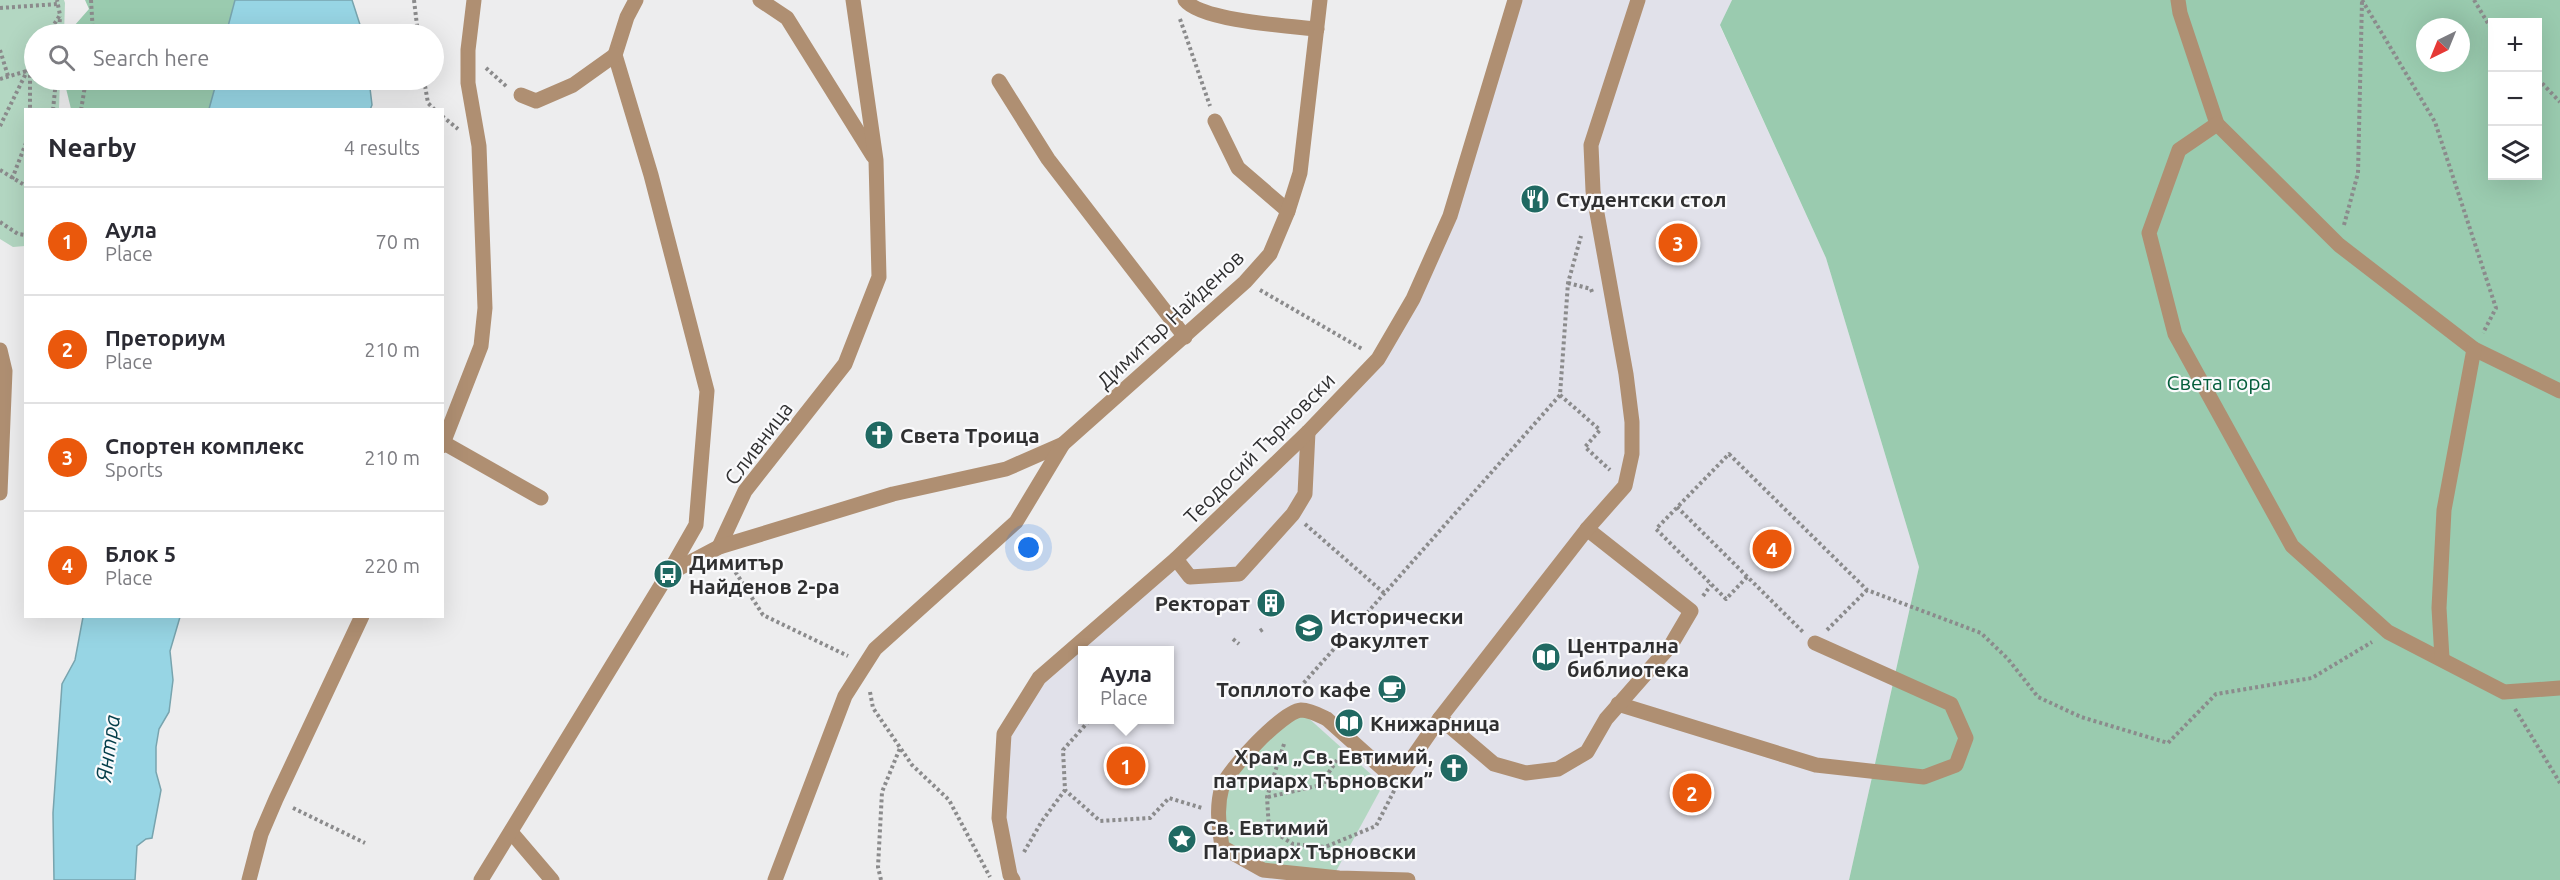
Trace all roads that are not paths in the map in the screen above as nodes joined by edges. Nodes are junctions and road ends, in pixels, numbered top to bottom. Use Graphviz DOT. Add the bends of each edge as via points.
graph roads {
  1 [pos="474,0"];
  2 [pos="636,0"];
  3 [pos="760,0"];
  4 [pos="853,0"];
  5 [pos="1320,0"];
  6 [pos="1515,0"];
  7 [pos="1638,0"];
  8 [pos="2178,0"];
  9 [pos="1181,5"];
  10 [pos="1317,30"];
  11 [pos="615,55"];
  12 [pos="999,81"];
  13 [pos="521,95"];
  14 [pos="1215,121"];
  15 [pos="2217,124"];
  16 [pos="876,160"];
  17 [pos="1288,211"];
  18 [pos="1185,337"];
  19 [pos="2474,349"];
  20 [pos="0,350"];
  21 [pos="2560,391"];
  22 [pos="1308,432"];
  23 [pos="444,441"];
  24 [pos="1063,444"];
  25 [pos="444,445"];
  26 [pos="0,493"];
  27 [pos="541,498"];
  28 [pos="1587,529"];
  29 [pos="719,547"];
  30 [pos="1176,559"];
  31 [pos="668,574"];
  32 [pos="361,618"];
  33 [pos="1815,643"];
  34 [pos="2442,658"];
  35 [pos="2560,688"];
  36 [pos="1618,704"];
  37 [pos="1440,718"];
  38 [pos="511,832"];
  39 [pos="1012,878"];
  40 [pos="249,880"];
  41 [pos="481,880"];
  42 [pos="552,880"];
  43 [pos="775,880"];
  44 [pos="1408,880"];
  1 -- 23 [label="street" via="468,83 479,146 485,308 481,346"];
  2 -- 11 [label="street"];
  3 -- 16 [label="street" via="787,18"];
  4 -- 16 [label="street, Сливница"];
  5 -- 10 [label="street, Димитър Найденов"];
  6 -- 22 [label="street, Теодосий Търновски" via="1450,216 1413,299 1378,359"];
  7 -- 28 [label="street" via="1591,145 1593,191 1626,374 1632,454 1625,486"];
  8 -- 15 [label="street"];
  9 -- 10 [label="street" via="1217,16"];
  10 -- 17 [label="street, Димитър Найденов" via="1300,173"];
  11 -- 13 [label="street" via="573,85 536,101"];
  11 -- 31 [label="street" via="651,175 707,391 696,525"];
  12 -- 18 [label="street" via="1048,159"];
  14 -- 17 [label="street" via="1238,168"];
  15 -- 19 [label="street" via="2339,245"];
  15 -- 34 [label="street" via="2179,150 2149,234 2175,334 2292,546 2388,632"];
  16 -- 29 [label="street, Сливница" via="879,277 844,364 745,491"];
  17 -- 18 [label="street, Димитър Найденов" via="1270,254"];
  18 -- 24 [label="street, Димитър Найденов"];
  19 -- 21 [label="street"];
  19 -- 34 [label="street" via="2444,510 2439,608"];
  20 -- 26 [label="street" via="5,371"];
  22 -- 30 [label="street, Теодосий Търновски"];
  22 -- 30 [label="street" via="1305,494 1293,514 1239,574 1190,577"];
  24 -- 29 [label="street, Димитър Найденов" via="1006,469 893,494"];
  24 -- 43 [label="street, Димитър Найденов" via="1016,522 875,649 845,696"];
  25 -- 27 [label="street"];
  28 -- 36 [label="street" via="1691,611 1671,645"];
  28 -- 37 [label="street"];
  29 -- 31 [label="street"];
  30 -- 39 [label="street, Теодосий Търновски" via="1039,678 1004,734 999,818"];
  31 -- 38 [label="street"];
  32 -- 40 [label="street" via="261,834"];
  33 -- 36 [label="street" via="1951,704 1966,738 1956,765 1924,777 1816,765"];
  34 -- 35 [label="street" via="2504,692"];
  36 -- 37 [label="street" via="1587,752 1558,769 1526,773 1494,764"];
  37 -- 44 [label="street" via="1404,770 1392,772 1383,769 1327,719 1317,713 1294,712 1269,728 1223,783 1217,812 1222,847 1263,870"];
  38 -- 41 [label="street"];
  38 -- 42 [label="street"];
}
